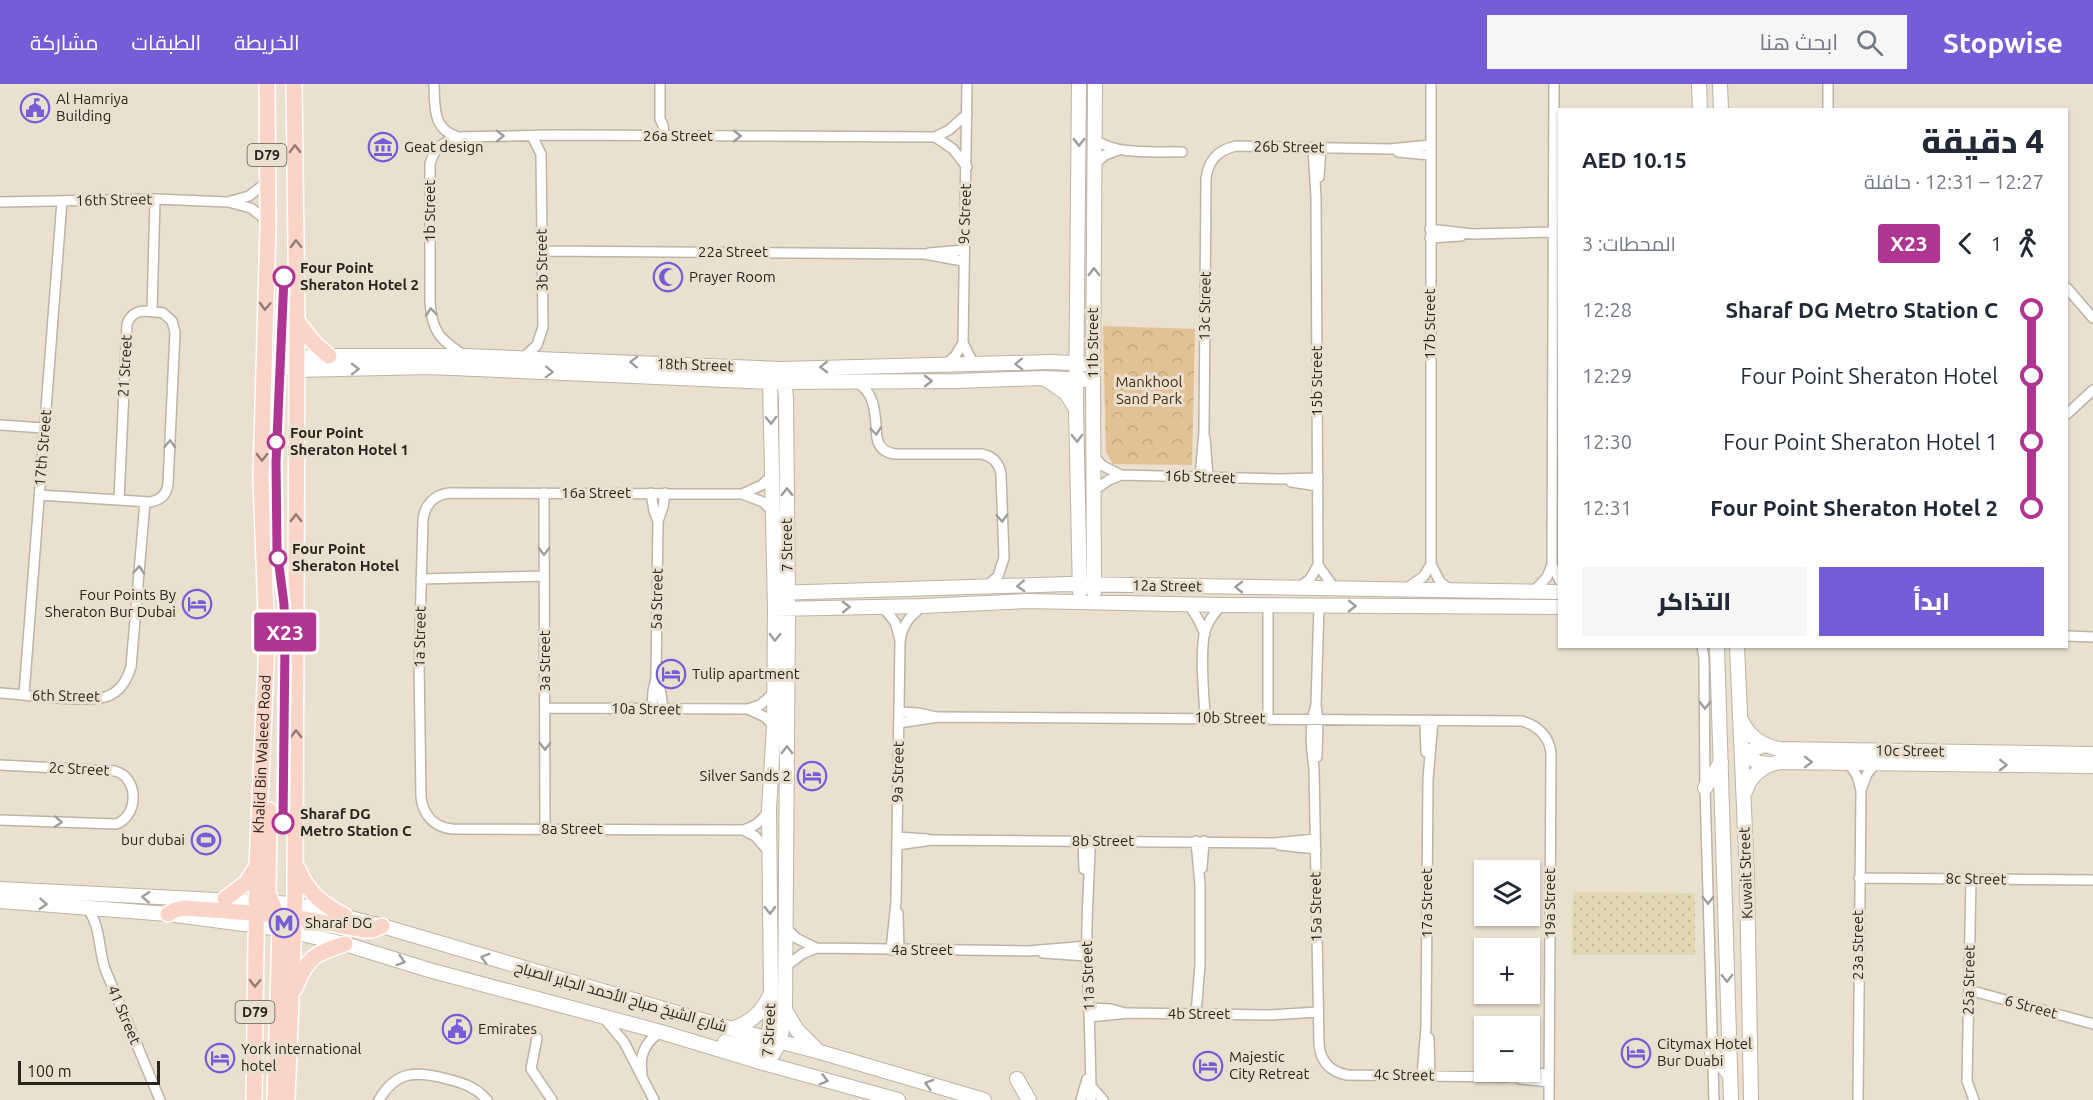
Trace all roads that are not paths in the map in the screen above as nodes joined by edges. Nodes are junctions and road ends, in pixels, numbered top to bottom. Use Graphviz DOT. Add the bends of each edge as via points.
graph roads {
  1 [pos="267,84"];
  2 [pos="294,84"];
  3 [pos="435,84"];
  4 [pos="660,84"];
  5 [pos="967,84"];
  6 [pos="1079,84"];
  7 [pos="1095,84"];
  8 [pos="1431,84"];
  9 [pos="1554,84"];
  10 [pos="1699,84"];
  11 [pos="1720,84"];
  12 [pos="1828,84"];
  13 [pos="1700,108"];
  14 [pos="1721,108"];
  15 [pos="1828,108"];
  16 [pos="968,114"];
  17 [pos="552,135"];
  18 [pos="532,136"];
  19 [pos="660,136"];
  20 [pos="458,137"];
  21 [pos="935,137"];
  22 [pos="1094,139"];
  23 [pos="1317,148"];
  24 [pos="1119,150"];
  25 [pos="1430,150"];
  26 [pos="1182,152"];
  27 [pos="541,154"];
  28 [pos="1094,165"];
  29 [pos="967,167"];
  30 [pos="1206,179"];
  31 [pos="267,183"];
  32 [pos="155,199"];
  33 [pos="62,201"];
  34 [pos="0,202"];
  35 [pos="228,202"];
  36 [pos="268,226"];
  37 [pos="1430,234"];
  38 [pos="1552,236"];
  39 [pos="964,250"];
  40 [pos="542,251"];
  41 [pos="924,254"];
  42 [pos="963,261"];
  43 [pos="2068,289"];
  44 [pos="152,312"];
  45 [pos="2093,318"];
  46 [pos="297,321"];
  47 [pos="1078,340"];
  48 [pos="963,343"];
  49 [pos="264,350"];
  50 [pos="329,356"];
  51 [pos="465,356"];
  52 [pos="523,358"];
  53 [pos="1051,363"];
  54 [pos="1077,363"];
  55 [pos="277,364"];
  56 [pos="296,364"];
  57 [pos="1094,364"];
  58 [pos="945,365"];
  59 [pos="974,365"];
  60 [pos="781,373"];
  61 [pos="263,377"];
  62 [pos="1042,378"];
  63 [pos="1077,379"];
  64 [pos="1093,380"];
  65 [pos="854,381"];
  66 [pos="770,382"];
  67 [pos="2093,390"];
  68 [pos="1076,409"];
  69 [pos="2068,413"];
  70 [pos="0,425"];
  71 [pos="44,428"];
  72 [pos="1093,456"];
  73 [pos="772,474"];
  74 [pos="1121,475"];
  75 [pos="1204,477"];
  76 [pos="1318,482"];
  77 [pos="1093,491"];
  78 [pos="449,493"];
  79 [pos="544,493"];
  80 [pos="651,493"];
  81 [pos="665,493"];
  82 [pos="742,494"];
  83 [pos="39,495"];
  84 [pos="119,500"];
  85 [pos="146,502"];
  86 [pos="773,512"];
  87 [pos="658,520"];
  88 [pos="1080,556"];
  89 [pos="1094,564"];
  90 [pos="1431,564"];
  91 [pos="1318,565"];
  92 [pos="1552,565"];
  93 [pos="787,569"];
  94 [pos="544,576"];
  95 [pos="1558,577"];
  96 [pos="421,579"];
  97 [pos="1054,585"];
  98 [pos="1080,585"];
  99 [pos="1094,585"];
  100 [pos="1114,585"];
  101 [pos="984,588"];
  102 [pos="1297,589"];
  103 [pos="1335,589"];
  104 [pos="1407,589"];
  105 [pos="1450,590"];
  106 [pos="1534,591"];
  107 [pos="812,592"];
  108 [pos="1558,592"];
  109 [pos="781,593"];
  110 [pos="1087,603"];
  111 [pos="1189,605"];
  112 [pos="1221,605"];
  113 [pos="1268,605"];
  114 [pos="1319,605"];
  115 [pos="882,606"];
  116 [pos="924,606"];
  117 [pos="810,607"];
  118 [pos="1558,607"];
  119 [pos="782,608"];
  120 [pos="787,632"];
  121 [pos="1204,634"];
  122 [pos="2068,636"];
  123 [pos="2093,637"];
  124 [pos="900,642"];
  125 [pos="1702,648"];
  126 [pos="1720,648"];
  127 [pos="1737,648"];
  128 [pos="1738,668"];
  129 [pos="656,678"];
  130 [pos="0,693"];
  131 [pos="775,693"];
  132 [pos="24,694"];
  133 [pos="545,708"];
  134 [pos="748,709"];
  135 [pos="652,710"];
  136 [pos="663,710"];
  137 [pos="899,712"];
  138 [pos="938,717"];
  139 [pos="1202,718"];
  140 [pos="1740,718"];
  141 [pos="1268,719"];
  142 [pos="1315,719"];
  143 [pos="1429,721"];
  144 [pos="1522,721"];
  145 [pos="899,723"];
  146 [pos="774,726"];
  147 [pos="1766,745"];
  148 [pos="2093,754"];
  149 [pos="1721,762"];
  150 [pos="1849,763"];
  151 [pos="1876,763"];
  152 [pos="1771,764"];
  153 [pos="0,765"];
  154 [pos="2093,766"];
  155 [pos="261,771"];
  156 [pos="1722,778"];
  157 [pos="1705,788"];
  158 [pos="1861,790"];
  159 [pos="1744,794"];
  160 [pos="420,797"];
  161 [pos="769,809"];
  162 [pos="0,820"];
  163 [pos="545,829"];
  164 [pos="742,830"];
  165 [pos="1315,838"];
  166 [pos="897,841"];
  167 [pos="1087,841"];
  168 [pos="1200,842"];
  169 [pos="1274,843"];
  170 [pos="1316,849"];
  171 [pos="769,852"];
  172 [pos="295,859"];
  173 [pos="257,866"];
  174 [pos="1747,877"];
  175 [pos="1859,878"];
  176 [pos="1971,879"];
  177 [pos="2093,880"];
  178 [pos="0,889"];
  179 [pos="225,899"];
  180 [pos="0,901"];
  181 [pos="86,907"];
  182 [pos="112,909"];
  183 [pos="295,910"];
  184 [pos="168,914"];
  185 [pos="271,916"];
  186 [pos="345,916"];
  187 [pos="382,926"];
  188 [pos="98,927"];
  189 [pos="785,927"];
  190 [pos="345,944"];
  191 [pos="816,948"];
  192 [pos="895,950"];
  193 [pos="1087,951"];
  194 [pos="784,968"];
  195 [pos="1969,990"];
  196 [pos="771,993"];
  197 [pos="290,999"];
  198 [pos="785,1011"];
  199 [pos="1089,1013"];
  200 [pos="1200,1013"];
  201 [pos="600,1015"];
  202 [pos="1318,1016"];
  203 [pos="2093,1024"];
  204 [pos="732,1029"];
  205 [pos="661,1032"];
  206 [pos="537,1038"];
  207 [pos="770,1043"];
  208 [pos="1318,1045"];
  209 [pos="819,1052"];
  210 [pos="1712,1053"];
  211 [pos="767,1064"];
  212 [pos="1090,1065"];
  213 [pos="642,1075"];
  214 [pos="1730,1075"];
  215 [pos="1426,1076"];
  216 [pos="1549,1078"];
  217 [pos="1017,1079"];
  218 [pos="1091,1085"];
  219 [pos="160,1100"];
  220 [pos="254,1100"];
  221 [pos="275,1100"];
  222 [pos="286,1100"];
  223 [pos="379,1100"];
  224 [pos="487,1100"];
  225 [pos="552,1100"];
  226 [pos="654,1100"];
  227 [pos="897,1100"];
  228 [pos="984,1100"];
  229 [pos="1029,1100"];
  230 [pos="1081,1100"];
  231 [pos="1090,1100"];
  232 [pos="1103,1100"];
  233 [pos="1549,1100"];
  234 [pos="1714,1100"];
  235 [pos="1731,1100"];
  236 [pos="1751,1100"];
  237 [pos="1858,1100"];
  238 [pos="1974,1100"];
  1 -- 31 [label="main road, Khalid Bin Waleed Road / D79"];
  46 -- 2 [label="main road, Khalid Bin Waleed Road / D79, one-way"];
  3 -- 20 [label="street" via="435,111 440,125"];
  4 -- 19 [label="street"];
  5 -- 16 [label="street, 9c Street"];
  6 -- 47 [label="street, 11b Street, one-way"];
  7 -- 22 [label="street, 11b Street"];
  8 -- 25 [label="street, 17b Street"];
  9 -- 38 [label="street"];
  10 -- 13 [label="street"];
  11 -- 14 [label="street"];
  12 -- 15 [label="street"];
  16 -- 21 [label="street"];
  16 -- 29 [label="street, 9c Street"];
  17 -- 18 [label="street, 26a Street"];
  17 -- 19 [label="street, 26a Street"];
  17 -- 27 [label="street"];
  20 -- 18 [label="street, 26a Street, one-way"];
  18 -- 27 [label="street, 3b Street"];
  19 -- 21 [label="street, 26a Street, one-way"];
  51 -- 20 [label="street, 1b Street, one-way" via="439,336 431,318 430,302 430,164 436,149"];
  21 -- 29 [label="street" via="954,149"];
  22 -- 24 [label="street"];
  22 -- 28 [label="street, 11b Street"];
  23 -- 25 [label="street, 26b Street"];
  23 -- 30 [label="street, 26b Street" via="1228,148 1214,157"];
  23 -- 76 [label="street, 15b Street"];
  24 -- 26 [label="street"];
  24 -- 28 [label="street"];
  25 -- 37 [label="street, 17b Street"];
  27 -- 40 [label="street, 3b Street"];
  57 -- 28 [label="street, 11b Street, one-way"];
  29 -- 39 [label="street, 9c Street"];
  30 -- 75 [label="street, 13c Street"];
  31 -- 35 [label="street, 16th Street" via="249,196"];
  31 -- 36 [label="main road, Khalid Bin Waleed Road / D79"];
  32 -- 33 [label="street, 16th Street"];
  32 -- 35 [label="street, 16th Street"];
  32 -- 44 [label="street"];
  33 -- 34 [label="street, 16th Street"];
  33 -- 71 [label="street, 17th Street"];
  35 -- 36 [label="street, 16th Street" via="251,208"];
  36 -- 49 [label="main road, Khalid Bin Waleed Road / D79, one-way"];
  37 -- 38 [label="street"];
  37 -- 90 [label="street, 17b Street"];
  38 -- 92 [label="street"];
  39 -- 41 [label="street, 22a Street"];
  39 -- 42 [label="street, 9c Street"];
  40 -- 41 [label="street, 22a Street"];
  40 -- 52 [label="street, 3b Street" via="542,333 537,345"];
  41 -- 42 [label="street, 22a Street"];
  42 -- 48 [label="street, 9c Street"];
  43 -- 45 [label="street"];
  44 -- 84 [label="street, 21 Street" via="136,312 127,324"];
  85 -- 44 [label="street, one-way" via="160,499 168,484 175,332 168,316"];
  46 -- 50 [label="main road"];
  46 -- 56 [label="main road, Khalid Bin Waleed Road / D79"];
  47 -- 53 [label="street" via="1069,352"];
  47 -- 54 [label="street, 11b Street"];
  48 -- 58 [label="street"];
  48 -- 59 [label="street, 9c Street"];
  49 -- 55 [label="street"];
  49 -- 61 [label="main road, Khalid Bin Waleed Road / D79"];
  50 -- 51 [label="street, 18th Street"];
  50 -- 56 [label="street, 18th Street"];
  51 -- 52 [label="street, 18th Street"];
  60 -- 52 [label="street, 18th Street, one-way"];
  53 -- 54 [label="street, 18th Street"];
  53 -- 59 [label="street, 18th Street, one-way"];
  54 -- 57 [label="street, 18th Street"];
  54 -- 63 [label="street, 11b Street"];
  55 -- 56 [label="street"];
  55 -- 61 [label="street"];
  56 -- 66 [label="street, 18th Street, one-way"];
  172 -- 56 [label="main road, Khalid Bin Waleed Road / D79, one-way"];
  57 -- 64 [label="street, 11b Street"];
  58 -- 59 [label="street, 18th Street"];
  58 -- 60 [label="street, 18th Street, one-way"];
  60 -- 65 [label="street, 18th Street"];
  60 -- 66 [label="street, 18th Street"];
  93 -- 60 [label="street, 7 Street, one-way"];
  61 -- 155 [label="main road, Khalid Bin Waleed Road / D79, one-way" via="261,478 267,642"];
  62 -- 63 [label="street, 18th Street"];
  65 -- 62 [label="street, 18th Street, one-way"];
  62 -- 68 [label="street" via="1062,389"];
  63 -- 64 [label="street, 18th Street"];
  63 -- 68 [label="street, 11b Street"];
  64 -- 72 [label="street, 11b Street"];
  65 -- 101 [label="street, one-way" via="865,387 872,398 878,443 885,452 981,454 997,463 1001,474 1004,558 998,576"];
  66 -- 73 [label="street, 7 Street, one-way"];
  67 -- 69 [label="street"];
  68 -- 88 [label="street, 11b Street, one-way"];
  70 -- 71 [label="street"];
  71 -- 83 [label="street, 17th Street"];
  72 -- 74 [label="street"];
  72 -- 77 [label="street, 11b Street"];
  73 -- 82 [label="street" via="756,489"];
  73 -- 86 [label="street, 7 Street"];
  74 -- 75 [label="street, 16b Street"];
  74 -- 77 [label="street"];
  75 -- 76 [label="street, 16b Street"];
  76 -- 91 [label="street, 15b Street"];
  77 -- 89 [label="street, 11b Street"];
  78 -- 79 [label="street, 16a Street"];
  78 -- 96 [label="street, 1a Street" via="434,498 424,513"];
  79 -- 80 [label="street, 16a Street"];
  79 -- 94 [label="street, 3a Street, one-way"];
  80 -- 81 [label="street, 16a Street"];
  80 -- 87 [label="street, 5a Street"];
  81 -- 82 [label="street, 16a Street"];
  81 -- 87 [label="street, 5a Street"];
  82 -- 86 [label="street, 16a Street" via="763,502"];
  83 -- 84 [label="street"];
  83 -- 132 [label="street, 17th Street"];
  84 -- 85 [label="street"];
  132 -- 85 [label="street, 6th Street, one-way" via="98,699 123,685 130,668"];
  86 -- 109 [label="street, 7 Street"];
  87 -- 129 [label="street, 5a Street"];
  88 -- 97 [label="street" via="1071,573"];
  88 -- 98 [label="street, 11b Street"];
  89 -- 99 [label="street, 11b Street"];
  89 -- 100 [label="street"];
  90 -- 104 [label="street" via="1419,581"];
  90 -- 105 [label="street" via="1440,582"];
  91 -- 102 [label="street" via="1310,579"];
  91 -- 103 [label="street"];
  92 -- 95 [label="street"];
  92 -- 106 [label="street"];
  93 -- 107 [label="street" via="796,582"];
  93 -- 109 [label="street, 7 Street"];
  94 -- 96 [label="street"];
  94 -- 133 [label="street, 3a Street"];
  96 -- 160 [label="street, 1a Street"];
  97 -- 98 [label="street, 12a Street"];
  97 -- 101 [label="street, 12a Street, one-way"];
  98 -- 99 [label="street, 12a Street"];
  98 -- 110 [label="street, 11b Street"];
  99 -- 100 [label="street, 12a Street"];
  99 -- 110 [label="street, 11b Street"];
  102 -- 100 [label="street, 12a Street, one-way"];
  101 -- 107 [label="street, 12a Street"];
  102 -- 103 [label="street, 12a Street"];
  103 -- 104 [label="street, 12a Street"];
  104 -- 105 [label="street, 12a Street"];
  105 -- 106 [label="street, 12a Street"];
  106 -- 108 [label="street, 12a Street"];
  107 -- 109 [label="street, 12a Street"];
  109 -- 119 [label="street, 7 Street"];
  110 -- 111 [label="street, 12a Street"];
  110 -- 116 [label="street, 12a Street"];
  111 -- 112 [label="street, 12a Street"];
  111 -- 121 [label="street"];
  112 -- 113 [label="street, 12a Street"];
  112 -- 121 [label="street"];
  113 -- 114 [label="street, 12a Street"];
  113 -- 141 [label="street"];
  114 -- 118 [label="street, 12a Street, one-way"];
  114 -- 142 [label="street, 15a Street"];
  115 -- 116 [label="street, 12a Street"];
  117 -- 115 [label="street, 12a Street, one-way"];
  115 -- 124 [label="street, 9a Street" via="895,622"];
  116 -- 124 [label="street, 9a Street" via="904,625"];
  117 -- 119 [label="street, 12a Street"];
  117 -- 120 [label="street"];
  119 -- 120 [label="street, 7 Street"];
  119 -- 131 [label="street, 7 Street, one-way"];
  189 -- 120 [label="street, 7 Street, one-way"];
  121 -- 139 [label="street"];
  122 -- 123 [label="street"];
  124 -- 137 [label="street, 9a Street"];
  125 -- 157 [label="street, one-way"];
  126 -- 128 [label="street" via="1732,655"];
  126 -- 149 [label="street, Kuwait Street"];
  127 -- 128 [label="street, Kuwait Street"];
  128 -- 140 [label="street, Kuwait Street"];
  129 -- 135 [label="street, 5a Street"];
  129 -- 136 [label="street, 5a Street"];
  130 -- 132 [label="street, 6th Street"];
  131 -- 134 [label="street, 10a Street"];
  131 -- 146 [label="street, 7 Street"];
  133 -- 135 [label="street, 10a Street"];
  133 -- 163 [label="street, 3a Street, one-way"];
  134 -- 136 [label="street, 10a Street"];
  134 -- 146 [label="street"];
  135 -- 136 [label="street, 10a Street"];
  137 -- 138 [label="street, 10b Street"];
  137 -- 145 [label="street, 9a Street"];
  138 -- 139 [label="street, 10b Street"];
  138 -- 145 [label="street, 10b Street"];
  139 -- 141 [label="street, 10b Street"];
  140 -- 147 [label="street" via="1751,736"];
  140 -- 159 [label="street, Kuwait Street"];
  141 -- 142 [label="street, 10b Street"];
  142 -- 143 [label="street, 10b Street"];
  142 -- 165 [label="street, 15a Street" via="1311,742"];
  143 -- 144 [label="street, 10b Street"];
  143 -- 215 [label="street, 17a Street"];
  144 -- 216 [label="street, 19a Street" via="1541,731 1551,753"];
  145 -- 166 [label="street, 9a Street"];
  146 -- 161 [label="street, 7 Street"];
  147 -- 148 [label="street, 10c Street" via="1779,749"];
  147 -- 152 [label="street" via="1754,749 1752,757 1757,763"];
  149 -- 156 [label="street, Kuwait Street"];
  149 -- 157 [label="street"];
  150 -- 151 [label="street, 10c Street"];
  152 -- 150 [label="street, 10c Street, one-way"];
  150 -- 158 [label="street, 23a Street"];
  151 -- 154 [label="street, 10c Street, one-way"];
  151 -- 158 [label="street, 23a Street"];
  152 -- 159 [label="street" via="1756,772"];
  162 -- 153 [label="street, 2c Street, one-way" via="116,824 126,819 132,809 132,789 125,775 115,771"];
  155 -- 173 [label="main road, Khalid Bin Waleed Road / D79"];
  155 -- 185 [label="main road" via="269,787"];
  156 -- 174 [label="street" via="1730,794 1734,868"];
  156 -- 214 [label="street, Kuwait Street, one-way"];
  157 -- 210 [label="street, one-way"];
  158 -- 175 [label="street, 23a Street"];
  159 -- 174 [label="street, Kuwait Street"];
  160 -- 163 [label="street, 8a Street" via="428,817 446,828"];
  161 -- 164 [label="street" via="756,825"];
  161 -- 171 [label="street, 7 Street"];
  163 -- 164 [label="street, 8a Street"];
  164 -- 171 [label="street" via="755,836"];
  165 -- 169 [label="street, 8b Street"];
  165 -- 170 [label="street, 15a Street"];
  166 -- 167 [label="street, 8b Street" via="915,837"];
  166 -- 192 [label="street, 9a Street" via="899,919"];
  167 -- 168 [label="street, 8b Street"];
  167 -- 193 [label="street, 11a Street"];
  168 -- 169 [label="street, 8b Street"];
  168 -- 200 [label="street"];
  169 -- 170 [label="street, 8b Street"];
  170 -- 202 [label="street, 15a Street"];
  171 -- 196 [label="street, 7 Street, one-way"];
  172 -- 183 [label="main road, Khalid Bin Waleed Road / D79"];
  172 -- 186 [label="main road" via="312,893 321,903"];
  173 -- 179 [label="main road" via="246,883"];
  173 -- 185 [label="main road, Khalid Bin Waleed Road / D79"];
  174 -- 236 [label="street, Kuwait Street"];
  175 -- 176 [label="street, 8c Street"];
  175 -- 237 [label="street, 23a Street"];
  176 -- 177 [label="street, 8c Street"];
  176 -- 195 [label="street, 25a Street"];
  179 -- 178 [label="street, شارع الشيخ صباح الأحمد الجابر الصباح, one-way"];
  179 -- 185 [label="street, شارع الشيخ صباح الأحمد الجابر الصباح"];
  180 -- 181 [label="street, one-way"];
  181 -- 182 [label="street"];
  181 -- 188 [label="street, 41 Street"];
  182 -- 184 [label="street"];
  182 -- 188 [label="street"];
  183 -- 185 [label="main road, Khalid Bin Waleed Road / D79"];
  183 -- 185 [label="main road"];
  183 -- 186 [label="street, شارع الشيخ صباح الأحمد الجابر الصباح"];
  183 -- 187 [label="main road" via="363,930"];
  184 -- 185 [label="main road" via="184,908"];
  185 -- 190 [label="street, شارع الشيخ صباح الأحمد الجابر الصباح"];
  185 -- 197 [label="main road, Khalid Bin Waleed Road / D79"];
  185 -- 220 [label="main road, Khalid Bin Waleed Road / D79, one-way"];
  185 -- 221 [label="main road"];
  186 -- 187 [label="street, شارع الشيخ صباح الأحمد الجابر الصباح"];
  204 -- 187 [label="street, شارع الشيخ صباح الأحمد الجابر الصباح, one-way"];
  188 -- 219 [label="street, 41 Street" via="105,969"];
  189 -- 191 [label="street"];
  189 -- 194 [label="street, 7 Street"];
  190 -- 197 [label="main road" via="310,959"];
  190 -- 201 [label="street, شارع الشيخ صباح الأحمد الجابر الصباح, one-way"];
  191 -- 192 [label="street, 4a Street"];
  191 -- 194 [label="street"];
  192 -- 193 [label="street, 4a Street" via="1050,954"];
  193 -- 199 [label="street, 11a Street"];
  194 -- 198 [label="street, 7 Street"];
  195 -- 203 [label="street, 6 Street"];
  195 -- 238 [label="street, 25a Street" via="1967,1082"];
  196 -- 204 [label="street" via="754,1018"];
  196 -- 207 [label="street, 7 Street"];
  197 -- 222 [label="main road, Khalid Bin Waleed Road / D79"];
  198 -- 207 [label="street, 7 Street"];
  198 -- 209 [label="street"];
  199 -- 200 [label="street, 4b Street"];
  199 -- 212 [label="street, 11a Street"];
  200 -- 202 [label="street, 4b Street"];
  201 -- 205 [label="street, شارع الشيخ صباح الأحمد الجابر الصباح"];
  201 -- 213 [label="street" via="619,1034"];
  202 -- 208 [label="street, 15a Street"];
  204 -- 207 [label="street, شارع الشيخ صباح الأحمد الجابر الصباح"];
  205 -- 207 [label="street" via="689,1032 747,1048"];
  205 -- 211 [label="street, شارع الشيخ صباح الأحمد الجابر الصباح"];
  205 -- 213 [label="street" via="644,1050"];
  206 -- 225 [label="street" via="531,1069"];
  207 -- 209 [label="street, شارع الشيخ صباح الأحمد الجابر الصباح"];
  207 -- 211 [label="street, 7 Street" via="775,1054"];
  208 -- 215 [label="street, 4c Street" via="1325,1063 1341,1074"];
  228 -- 209 [label="street, شارع الشيخ صباح الأحمد الجابر الصباح, one-way"];
  210 -- 214 [label="street"];
  210 -- 234 [label="street"];
  211 -- 227 [label="street, شارع الشيخ صباح الأحمد الجابر الصباح, one-way"];
  212 -- 218 [label="street, 11a Street"];
  212 -- 230 [label="street, 11a Street"];
  213 -- 226 [label="street"];
  214 -- 235 [label="street, Kuwait Street"];
  215 -- 216 [label="street, 4c Street"];
  216 -- 233 [label="street, 19a Street"];
  217 -- 229 [label="street"];
  218 -- 231 [label="street, 11a Street"];
  218 -- 232 [label="street"];
  223 -- 224 [label="street" via="384,1090 411,1073 466,1084"];
}
